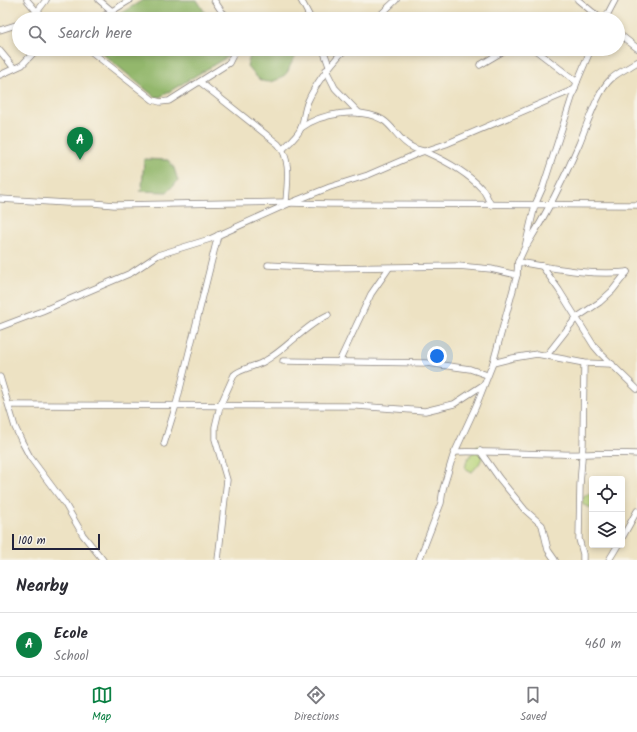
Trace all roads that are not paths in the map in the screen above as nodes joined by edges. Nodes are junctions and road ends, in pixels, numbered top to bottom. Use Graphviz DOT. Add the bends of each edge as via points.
graph roads {
  1 [pos="27,0"];
  2 [pos="46,0"];
  3 [pos="98,0"];
  4 [pos="130,0"];
  5 [pos="214,0"];
  6 [pos="300,0"];
  7 [pos="396,0"];
  8 [pos="578,0"];
  9 [pos="615,0"];
  10 [pos="112,11"];
  11 [pos="37,12"];
  12 [pos="222,12"];
  13 [pos="307,12"];
  14 [pos="383,12"];
  15 [pos="593,12"];
  16 [pos="609,12"];
  17 [pos="12,26"];
  18 [pos="0,30"];
  19 [pos="625,39"];
  20 [pos="637,48"];
  21 [pos="0,51"];
  22 [pos="30,56"];
  23 [pos="97,56"];
  24 [pos="232,56"];
  25 [pos="325,56"];
  26 [pos="339,56"];
  27 [pos="496,56"];
  28 [pos="543,56"];
  29 [pos="588,56"];
  30 [pos="637,62"];
  31 [pos="480,65"];
  32 [pos="14,68"];
  33 [pos="328,68"];
  34 [pos="0,75"];
  35 [pos="200,82"];
  36 [pos="577,82"];
  37 [pos="575,89"];
  38 [pos="359,113"];
  39 [pos="301,128"];
  40 [pos="283,149"];
  41 [pos="425,151"];
  42 [pos="0,199"];
  43 [pos="288,202"];
  44 [pos="491,205"];
  45 [pos="637,205"];
  46 [pos="535,206"];
  47 [pos="548,206"];
  48 [pos="218,235"];
  49 [pos="525,247"];
  50 [pos="518,262"];
  51 [pos="268,265"];
  52 [pos="542,266"];
  53 [pos="389,268"];
  54 [pos="517,275"];
  55 [pos="328,315"];
  56 [pos="576,318"];
  57 [pos="0,327"];
  58 [pos="547,355"];
  59 [pos="283,361"];
  60 [pos="339,362"];
  61 [pos="584,362"];
  62 [pos="492,363"];
  63 [pos="612,364"];
  64 [pos="487,375"];
  65 [pos="0,377"];
  66 [pos="484,385"];
  67 [pos="637,389"];
  68 [pos="9,405"];
  69 [pos="176,406"];
  70 [pos="220,406"];
  71 [pos="164,444"];
  72 [pos="455,452"];
  73 [pos="480,452"];
  74 [pos="583,453"];
  75 [pos="637,454"];
  76 [pos="637,511"];
  77 [pos="625,533"];
  78 [pos="616,548"];
  79 [pos="103,560"];
  80 [pos="218,560"];
  81 [pos="419,560"];
  82 [pos="556,560"];
  83 [pos="583,560"];
  84 [pos="609,560"];
  1 -- 11 [label="street"];
  2 -- 11 [label="street"];
  3 -- 10 [label="street"];
  4 -- 10 [label="street"];
  5 -- 12 [label="street"];
  6 -- 13 [label="street"];
  7 -- 14 [label="street"];
  8 -- 15 [label="street"];
  9 -- 16 [label="street"];
  17 -- 18 [label="street"];
  19 -- 20 [label="street"];
  21 -- 32 [label="street"];
  22 -- 32 [label="street" via="22,65"];
  23 -- 35 [label="street" via="153,100 160,102 169,101"];
  24 -- 35 [label="street" via="229,62"];
  25 -- 33 [label="street"];
  26 -- 33 [label="street"];
  27 -- 31 [label="street"];
  28 -- 36 [label="street"];
  29 -- 36 [label="street"];
  30 -- 47 [label="street" via="611,79 604,89 569,168"];
  32 -- 34 [label="street"];
  33 -- 38 [label="street" via="336,88"];
  33 -- 39 [label="street" via="308,101"];
  35 -- 40 [label="street"];
  36 -- 37 [label="street"];
  37 -- 41 [label="street"];
  37 -- 46 [label="street"];
  38 -- 39 [label="street" via="337,114"];
  38 -- 41 [label="street" via="383,120 410,147"];
  39 -- 40 [label="street"];
  40 -- 43 [label="street" via="287,169"];
  41 -- 43 [label="street" via="368,175"];
  41 -- 44 [label="street" via="461,170 483,190"];
  42 -- 43 [label="street" via="114,205"];
  43 -- 44 [label="street"];
  43 -- 48 [label="street" via="270,213"];
  44 -- 46 [label="street"];
  45 -- 47 [label="street"];
  46 -- 47 [label="street"];
  46 -- 49 [label="street"];
  47 -- 49 [label="street"];
  48 -- 57 [label="street" via="158,255 131,273"];
  48 -- 69 [label="street"];
  49 -- 50 [label="street"];
  50 -- 52 [label="street"];
  50 -- 54 [label="street"];
  51 -- 53 [label="street"];
  52 -- 56 [label="street"];
  52 -- 56 [label="street" via="601,274 627,272 600,302"];
  53 -- 54 [label="street" via="474,267"];
  53 -- 60 [label="street" via="371,294"];
  54 -- 62 [label="street"];
  55 -- 70 [label="street" via="265,361 237,372"];
  56 -- 58 [label="street"];
  56 -- 63 [label="street" via="600,353"];
  58 -- 61 [label="street"];
  58 -- 62 [label="street" via="526,355"];
  59 -- 60 [label="street"];
  60 -- 64 [label="street" via="427,363 470,369"];
  61 -- 63 [label="street"];
  61 -- 74 [label="street"];
  62 -- 64 [label="street"];
  63 -- 67 [label="street"];
  64 -- 66 [label="street"];
  65 -- 68 [label="street"];
  66 -- 70 [label="street" via="454,404 425,410 357,406"];
  66 -- 72 [label="street"];
  68 -- 69 [label="street"];
  68 -- 79 [label="street" via="15,427 30,457"];
  69 -- 70 [label="street"];
  69 -- 71 [label="street"];
  70 -- 80 [label="street" via="215,439 227,480"];
  72 -- 73 [label="street"];
  72 -- 81 [label="street" via="441,503"];
  73 -- 74 [label="street"];
  73 -- 82 [label="street" via="525,510 542,525 548,550"];
  74 -- 75 [label="street"];
  74 -- 83 [label="street" via="579,540"];
  76 -- 77 [label="street"];
  78 -- 84 [label="street"];
}
